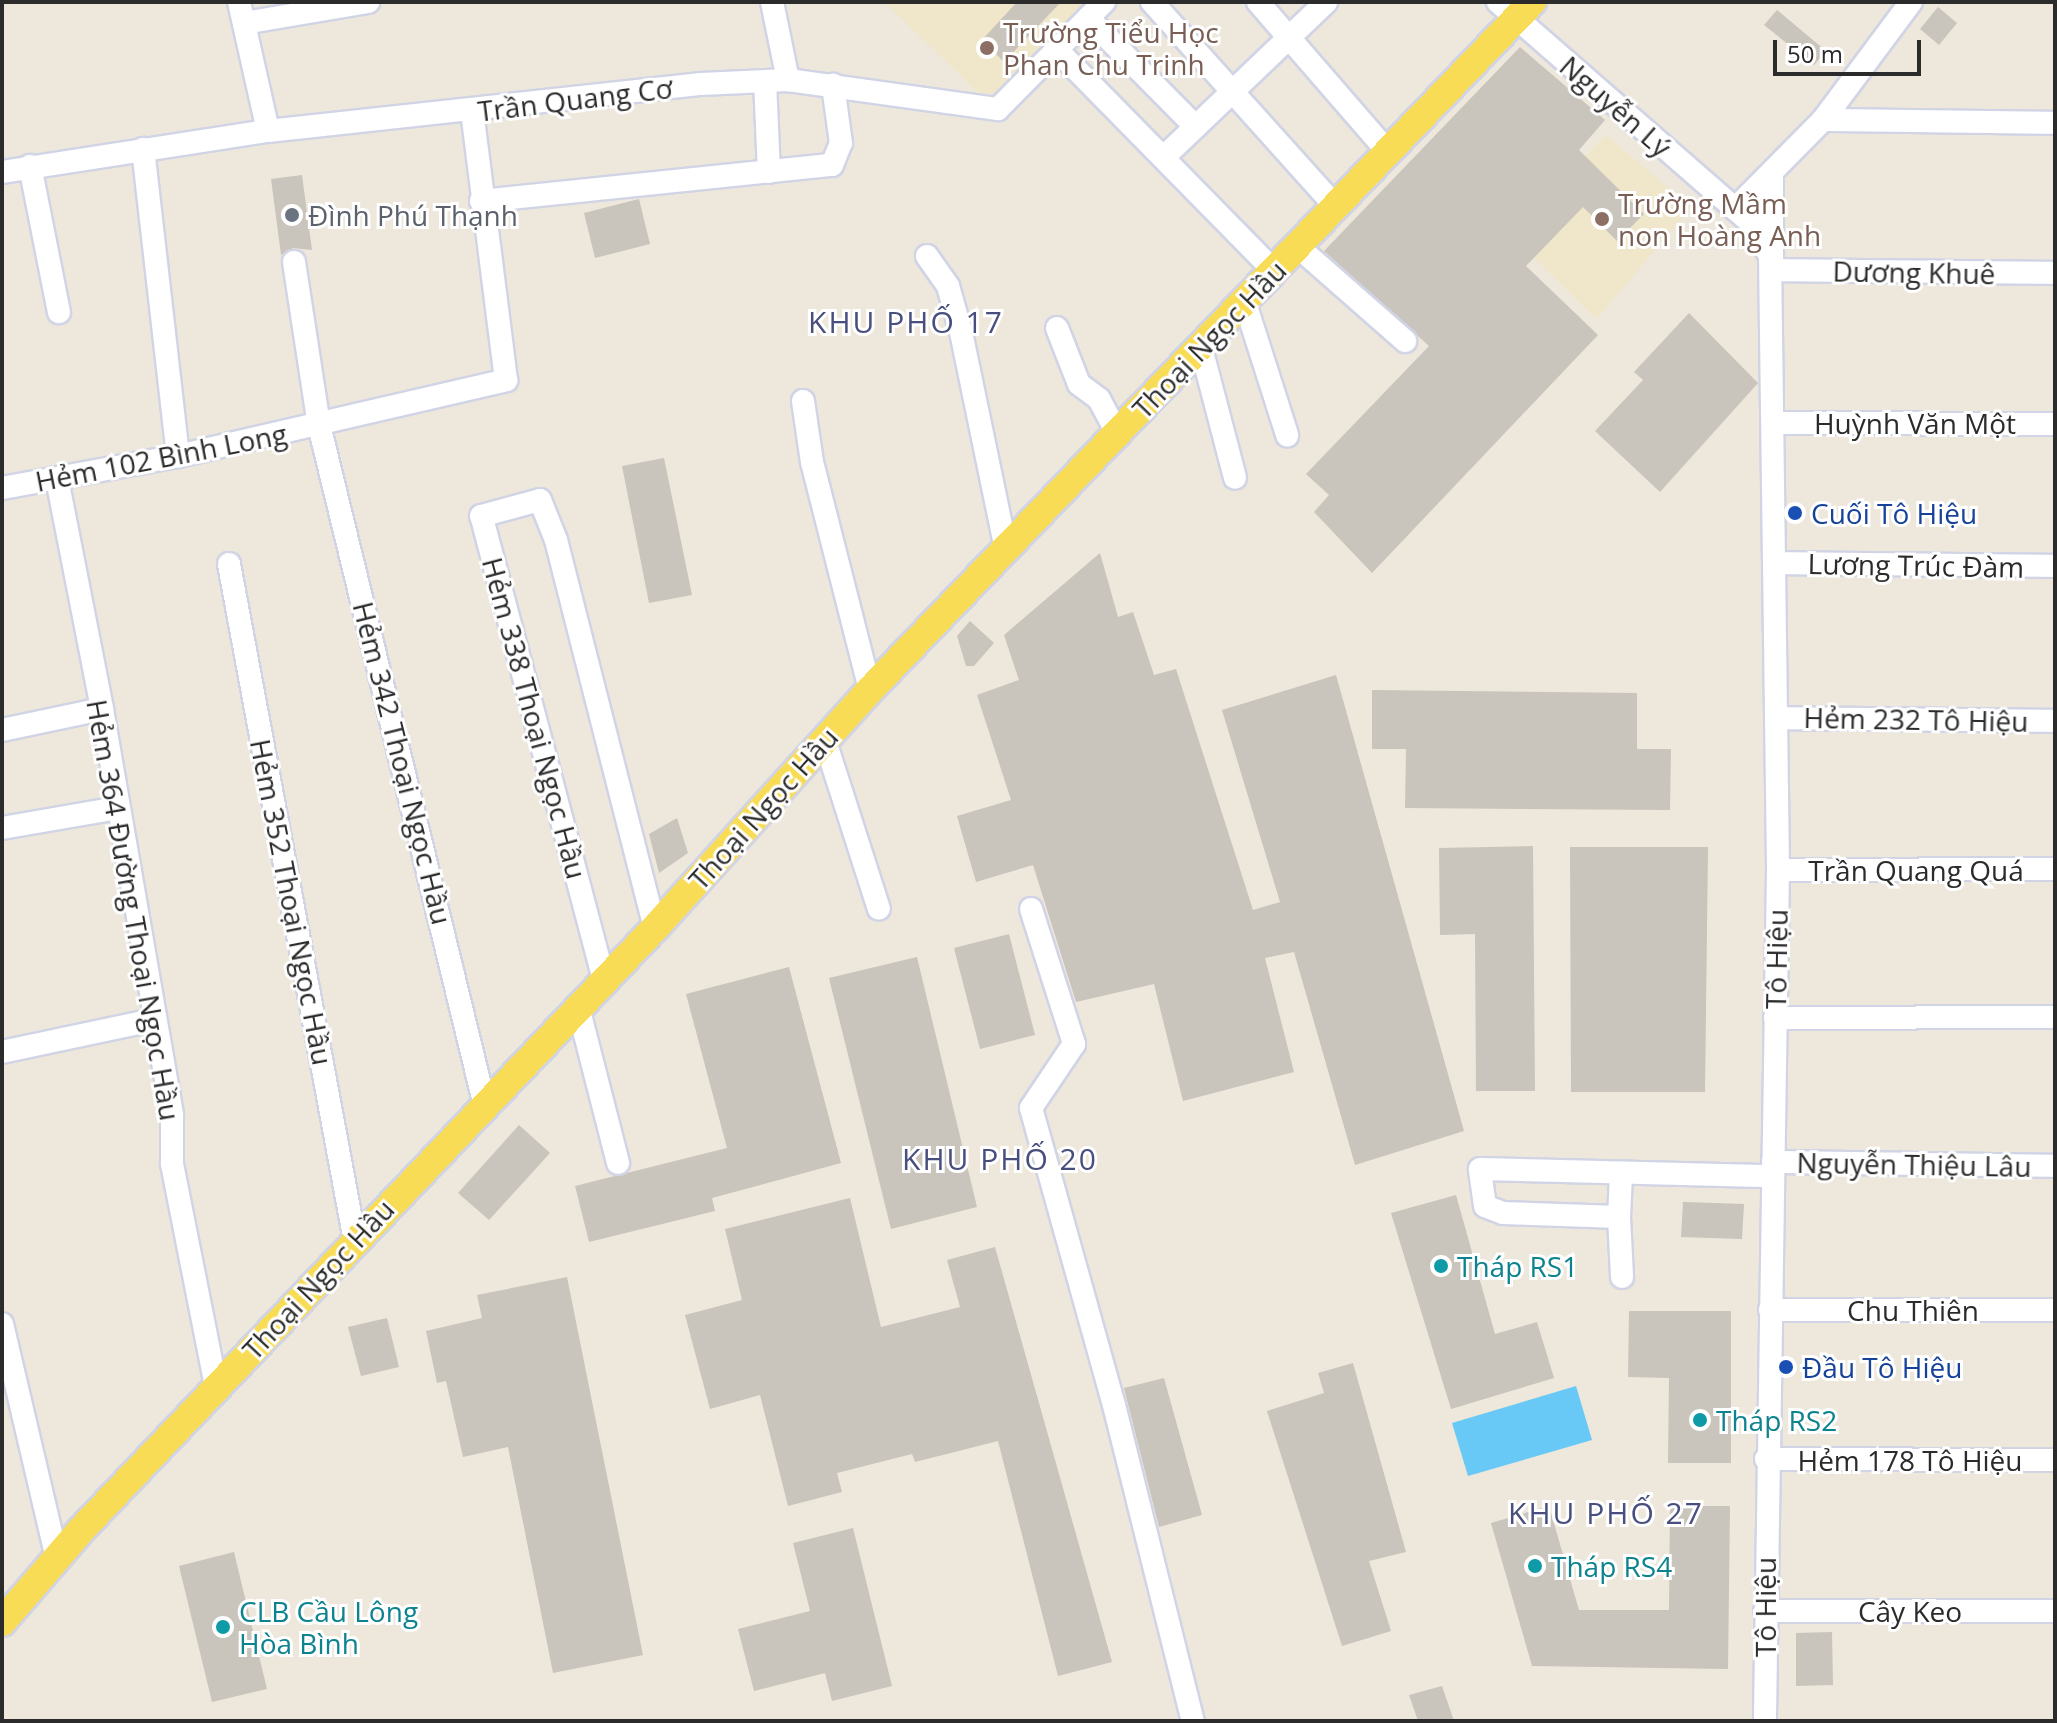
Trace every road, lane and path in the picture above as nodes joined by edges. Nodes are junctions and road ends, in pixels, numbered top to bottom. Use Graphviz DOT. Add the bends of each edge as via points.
graph roads {
  1 [pos="368,2"];
  2 [pos="772,2"];
  3 [pos="1152,2"];
  4 [pos="1258,2"];
  5 [pos="1326,2"];
  6 [pos="1911,2"];
  7 [pos="1096,10"];
  8 [pos="241,13"];
  9 [pos="1521,13"];
  10 [pos="1289,37"];
  11 [pos="1057,50"];
  12 [pos="788,80"];
  13 [pos="765,81"];
  14 [pos="833,85"];
  15 [pos="1232,92"];
  16 [pos="472,111"];
  17 [pos="1823,120"];
  18 [pos="2055,123"];
  19 [pos="1196,127"];
  20 [pos="268,131"];
  21 [pos="143,149"];
  22 [pos="1387,151"];
  23 [pos="1165,156"];
  24 [pos="30,166"];
  25 [pos="2,172"];
  26 [pos="769,172"];
  27 [pos="1772,172"];
  28 [pos="481,201"];
  29 [pos="1335,206"];
  30 [pos="1735,209"];
  31 [pos="1297,246"];
  32 [pos="927,256"];
  33 [pos="294,262"];
  34 [pos="1772,270"];
  35 [pos="1274,271"];
  36 [pos="2055,273"];
  37 [pos="1245,303"];
  38 [pos="59,312"];
  39 [pos="1057,328"];
  40 [pos="1405,341"];
  41 [pos="1201,348"];
  42 [pos="803,401"];
  43 [pos="1775,423"];
  44 [pos="2055,424"];
  45 [pos="319,425"];
  46 [pos="1118,434"];
  47 [pos="1287,435"];
  48 [pos="178,456"];
  49 [pos="1235,478"];
  50 [pos="57,479"];
  51 [pos="2,488"];
  52 [pos="1006,549"];
  53 [pos="1777,563"];
  54 [pos="229,564"];
  55 [pos="2055,566"];
  56 [pos="870,690"];
  57 [pos="102,709"];
  58 [pos="1776,718"];
  59 [pos="2055,721"];
  60 [pos="2,730"];
  61 [pos="825,741"];
  62 [pos="118,808"];
  63 [pos="2,828"];
  64 [pos="2055,869"];
  65 [pos="1778,870"];
  66 [pos="879,909"];
  67 [pos="1031,909"];
  68 [pos="655,928"];
  69 [pos="604,980"];
  70 [pos="578,1007"];
  71 [pos="2055,1017"];
  72 [pos="1775,1018"];
  73 [pos="153,1020"];
  74 [pos="2,1052"];
  75 [pos="484,1102"];
  76 [pos="618,1163"];
  77 [pos="2055,1166"];
  78 [pos="1773,1169"];
  79 [pos="1621,1175"];
  80 [pos="1619,1217"];
  81 [pos="355,1241"];
  82 [pos="1622,1277"];
  83 [pos="1770,1310"];
  84 [pos="2055,1310"];
  85 [pos="2,1324"];
  86 [pos="216,1387"];
  87 [pos="1766,1459"];
  88 [pos="2055,1460"];
  89 [pos="57,1558"];
  90 [pos="1765,1611"];
  91 [pos="2055,1611"];
  92 [pos="2,1622"];
  93 [pos="1193,1721"];
  94 [pos="1765,1721"];
  1 -- 8 [label="street"];
  2 -- 12 [label="street"];
  3 -- 15 [label="street"];
  4 -- 10 [label="street"];
  5 -- 10 [label="street"];
  6 -- 17 [label="street"];
  7 -- 11 [label="street, Trần Quang Cơ"];
  7 -- 19 [label="street"];
  8 -- 20 [label="street"];
  9 -- 22 [label="main road, Thoại Ngọc Hầu"];
  9 -- 30 [label="street, Nguyễn Lý"];
  10 -- 15 [label="street"];
  10 -- 22 [label="street"];
  11 -- 14 [label="street, Trần Quang Cơ" via="998,109"];
  11 -- 23 [label="street"];
  12 -- 13 [label="street, Trần Quang Cơ"];
  12 -- 14 [label="street, Trần Quang Cơ"];
  13 -- 16 [label="street, Trần Quang Cơ"];
  13 -- 26 [label="street"];
  14 -- 26 [label="street" via="838,160 824,167"];
  15 -- 19 [label="street"];
  15 -- 29 [label="street"];
  16 -- 20 [label="street, Trần Quang Cơ"];
  16 -- 28 [label="street"];
  17 -- 18 [label="street"];
  17 -- 27 [label="street"];
  19 -- 23 [label="street"];
  20 -- 21 [label="street, Trần Quang Cơ"];
  21 -- 24 [label="street, Trần Quang Cơ"];
  21 -- 48 [label="street"];
  22 -- 29 [label="main road, Thoại Ngọc Hầu"];
  23 -- 35 [label="street"];
  24 -- 25 [label="street, Trần Quang Cơ"];
  24 -- 38 [label="street"];
  26 -- 28 [label="street"];
  27 -- 30 [label="street"];
  27 -- 34 [label="street"];
  28 -- 45 [label="street, Hẻm 102 Bình Long" via="506,380"];
  29 -- 31 [label="main road, Thoại Ngọc Hầu"];
  30 -- 34 [label="street, Tô Hiệu" via="1760,234"];
  31 -- 35 [label="main road, Thoại Ngọc Hầu"];
  31 -- 40 [label="street"];
  32 -- 52 [label="street" via="948,286 961,332"];
  33 -- 45 [label="street, Hẻm 342 Thoại Ngọc Hầu"];
  34 -- 36 [label="street, Dương Khuê"];
  34 -- 43 [label="street, Tô Hiệu"];
  35 -- 37 [label="main road, Thoại Ngọc Hầu"];
  37 -- 41 [label="main road, Thoại Ngọc Hầu"];
  37 -- 47 [label="street"];
  39 -- 46 [label="street" via="1079,384 1099,399"];
  41 -- 46 [label="main road, Thoại Ngọc Hầu"];
  41 -- 49 [label="street"];
  42 -- 56 [label="street" via="812,462"];
  43 -- 44 [label="street, Huỳnh Văn Một"];
  43 -- 53 [label="street, Tô Hiệu"];
  45 -- 48 [label="street, Hẻm 102 Bình Long"];
  45 -- 75 [label="street, Hẻm 342 Thoại Ngọc Hầu"];
  46 -- 52 [label="main road, Thoại Ngọc Hầu"];
  48 -- 50 [label="street, Hẻm 102 Bình Long"];
  50 -- 51 [label="street, Hẻm 102 Bình Long"];
  50 -- 57 [label="street, Hẻm 364 Đường Thoại Ngọc Hầu"];
  52 -- 56 [label="main road, Thoại Ngọc Hầu"];
  53 -- 55 [label="street, Lương Trúc Đàm"];
  53 -- 58 [label="street, Tô Hiệu"];
  54 -- 81 [label="street, Hẻm 352 Thoại Ngọc Hầu"];
  56 -- 61 [label="main road, Thoại Ngọc Hầu"];
  57 -- 60 [label="street"];
  57 -- 62 [label="street, Hẻm 364 Đường Thoại Ngọc Hầu"];
  58 -- 59 [label="street, Hẻm 232 Tô Hiệu"];
  58 -- 65 [label="street, Tô Hiệu"];
  61 -- 66 [label="street"];
  61 -- 68 [label="main road, Thoại Ngọc Hầu"];
  62 -- 63 [label="street"];
  62 -- 73 [label="street, Hẻm 364 Đường Thoại Ngọc Hầu"];
  64 -- 65 [label="street, Trần Quang Quá"];
  65 -- 72 [label="street, Tô Hiệu"];
  67 -- 93 [label="street" via="1074,1044 1031,1108 1114,1405"];
  68 -- 69 [label="main road, Thoại Ngọc Hầu"];
  68 -- 69 [label="street, Hẻm 338 Thoại Ngọc Hầu" via="556,540 540,500 481,516"];
  69 -- 70 [label="main road, Thoại Ngọc Hầu"];
  70 -- 75 [label="main road, Thoại Ngọc Hầu"];
  70 -- 76 [label="street"];
  71 -- 72 [label="street"];
  72 -- 78 [label="street, Tô Hiệu"];
  73 -- 74 [label="street"];
  73 -- 86 [label="street, Hẻm 364 Đường Thoại Ngọc Hầu" via="172,1115 172,1164"];
  75 -- 81 [label="main road, Thoại Ngọc Hầu"];
  77 -- 78 [label="street, Nguyễn Thiệu Lâu"];
  78 -- 79 [label="street, Nguyễn Thiệu Lâu"];
  78 -- 83 [label="street, Tô Hiệu"];
  79 -- 80 [label="street"];
  79 -- 80 [label="street, Nguyễn Thiệu Lâu" via="1480,1169 1485,1206 1503,1213"];
  80 -- 82 [label="street"];
  81 -- 86 [label="main road, Thoại Ngọc Hầu"];
  83 -- 84 [label="street, Chu Thiên"];
  83 -- 87 [label="street, Tô Hiệu"];
  85 -- 89 [label="street"];
  86 -- 89 [label="main road, Thoại Ngọc Hầu"];
  87 -- 88 [label="street, Hẻm 178 Tô Hiệu"];
  87 -- 90 [label="street, Tô Hiệu"];
  89 -- 92 [label="main road, Thoại Ngọc Hầu"];
  90 -- 91 [label="street, Cây Keo"];
  90 -- 94 [label="street, Tô Hiệu"];
}
